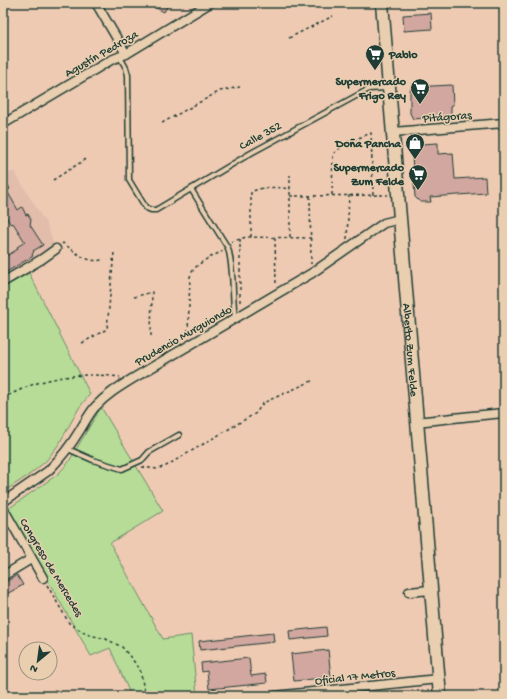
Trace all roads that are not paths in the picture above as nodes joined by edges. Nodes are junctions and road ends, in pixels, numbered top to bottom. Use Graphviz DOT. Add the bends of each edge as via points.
graph roads {
  1 [pos="96,3"];
  2 [pos="210,3"];
  3 [pos="382,3"];
  4 [pos="123,55"];
  5 [pos="389,88"];
  6 [pos="504,123"];
  7 [pos="3,124"];
  8 [pos="393,132"];
  9 [pos="191,189"];
  10 [pos="400,219"];
  11 [pos="56,249"];
  12 [pos="3,282"];
  13 [pos="235,319"];
  14 [pos="504,413"];
  15 [pos="416,422"];
  16 [pos="179,435"];
  17 [pos="68,449"];
  18 [pos="3,502"];
  19 [pos="3,508"];
  20 [pos="31,559"];
  21 [pos="3,576"];
  22 [pos="43,578"];
  23 [pos="430,590"];
  24 [pos="409,592"];
  25 [pos="438,679"];
  26 [pos="274,696"];
  27 [pos="440,696"];
  1 -- 4 [label="street"];
  2 -- 4 [label="street, Agustín Pedroza"];
  3 -- 5 [label="street, Alberto Zum Felde"];
  4 -- 7 [label="street, Agustín Pedroza"];
  4 -- 9 [label="lane, Calle 352" via="128,75 129,180 146,208 151,210 156,210"];
  5 -- 8 [label="street, Alberto Zum Felde"];
  5 -- 9 [label="lane, Calle 352" via="369,89"];
  6 -- 8 [label="street, Pitágoras"];
  8 -- 10 [label="street, Alberto Zum Felde"];
  9 -- 13 [label="lane" via="227,247"];
  10 -- 13 [label="street, Prudencio Murguiondo" via="384,223 312,273"];
  10 -- 15 [label="street, Alberto Zum Felde"];
  11 -- 12 [label="street"];
  13 -- 17 [label="street, Prudencio Murguiondo" via="105,397 88,415"];
  14 -- 15 [label="street"];
  15 -- 23 [label="street, Alberto Zum Felde"];
  16 -- 17 [label="lane" via="126,468 93,460"];
  17 -- 18 [label="street, Prudencio Murguiondo" via="48,472"];
  19 -- 20 [label="street, Congreso de Mercedes"];
  20 -- 21 [label="street"];
  20 -- 22 [label="street, Congreso de Mercedes"];
  23 -- 24 [label="street"];
  23 -- 25 [label="street, Alberto Zum Felde"];
  25 -- 26 [label="street, Oficial 17 Metros"];
  25 -- 27 [label="street, Alberto Zum Felde"];
}
